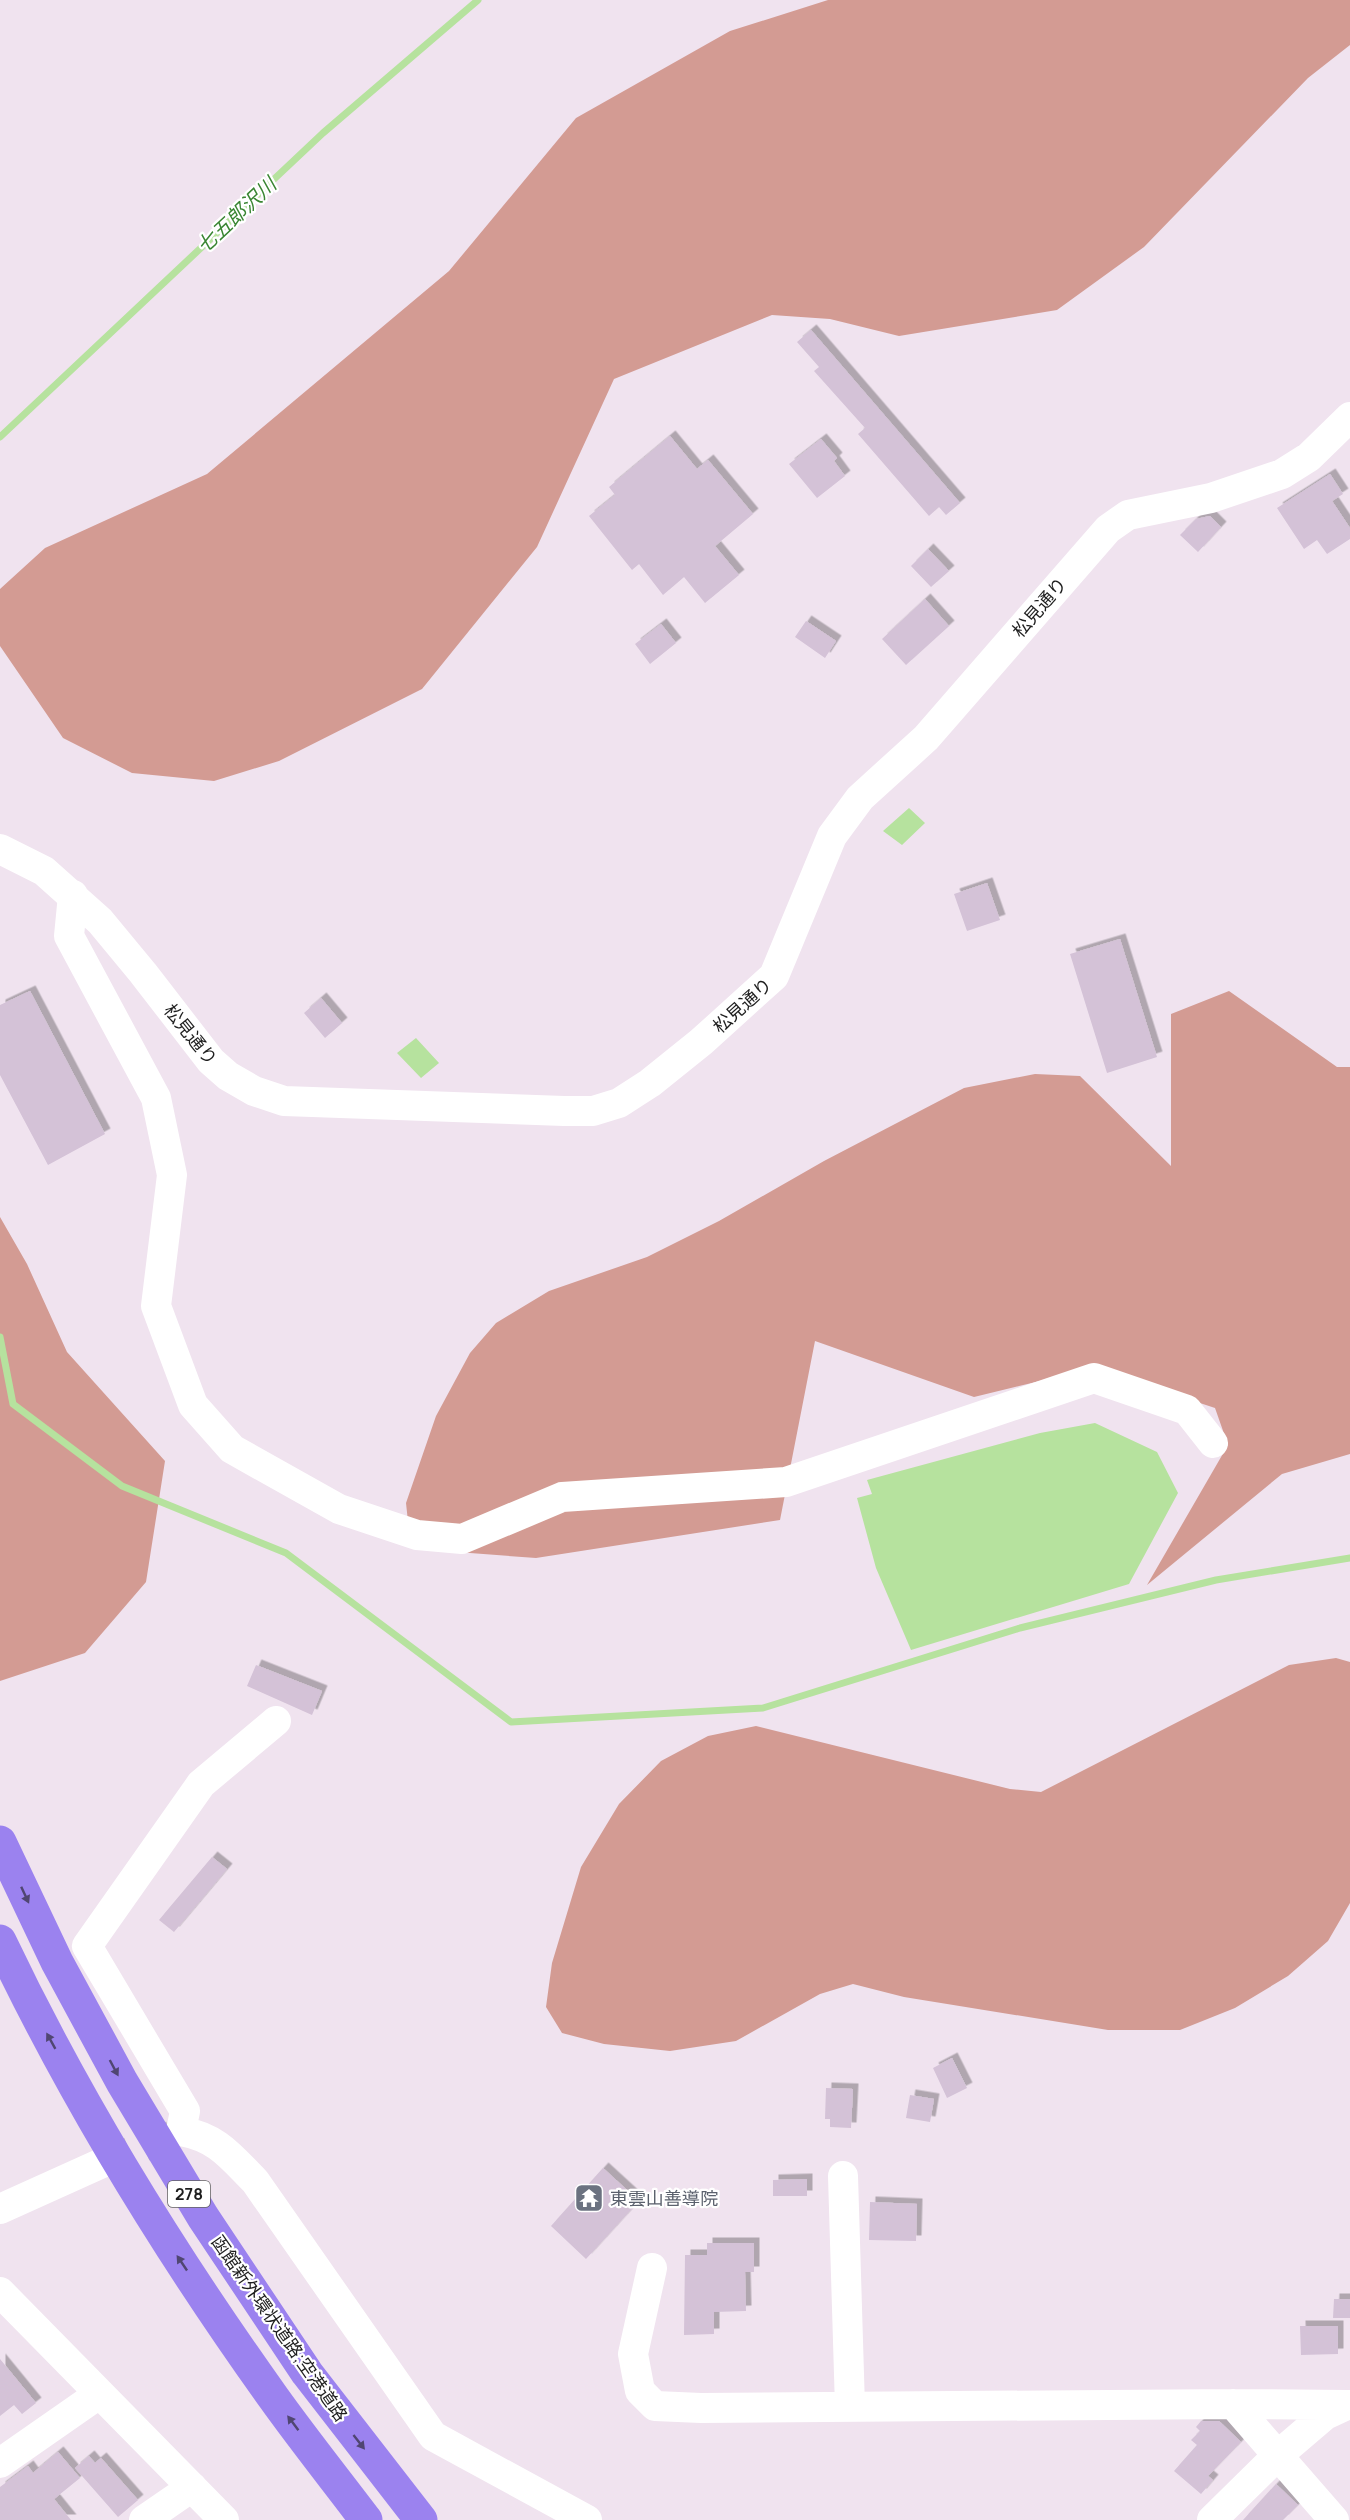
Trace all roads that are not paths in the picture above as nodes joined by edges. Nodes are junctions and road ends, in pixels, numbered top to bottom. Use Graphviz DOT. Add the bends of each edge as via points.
graph roads {
  1 [pos="1350,417"];
  2 [pos="0,849"];
  3 [pos="73,895"];
  4 [pos="1213,1443"];
  5 [pos="276,1721"];
  6 [pos="0,1842"];
  7 [pos="0,1941"];
  8 [pos="102,2163"];
  9 [pos="843,2176"];
  10 [pos="0,2209"];
  11 [pos="652,2268"];
  12 [pos="0,2292"];
  13 [pos="99,2394"];
  14 [pos="1233,2404"];
  15 [pos="1349,2405"];
  16 [pos="850,2407"];
  17 [pos="1277,2456"];
  18 [pos="0,2463"];
  19 [pos="192,2487"];
  20 [pos="144,2520"];
  21 [pos="224,2520"];
  22 [pos="366,2520"];
  23 [pos="421,2520"];
  24 [pos="587,2520"];
  25 [pos="1212,2520"];
  26 [pos="1334,2520"];
  1 -- 3 [label="street, 松見通り" via="1309,457 1282,474 1211,498 1128,515 1108,529 926,738 860,798 832,836 774,976 692,1049 619,1103 592,1111 564,1111 284,1101 254,1091 211,1061 143,972"];
  2 -- 3 [label="street, 松見通り" via="44,871"];
  3 -- 4 [label="street" via="69,936 156,1098 172,1176 156,1306 193,1405 232,1449 339,1509 417,1535 462,1539 562,1497 786,1482 1094,1378 1187,1410"];
  5 -- 24 [label="street" via="201,1785 87,1946 185,2111 181,2132 201,2135 221,2147 255,2181 433,2436"];
  6 -- 23 [label="highway, 函館新外環状道路;空港道路 / 278, one-way" via="57,1962 122,2082 203,2217 307,2373"];
  22 -- 7 [label="highway, 278, one-way" via="273,2398 168,2242 87,2107"];
  8 -- 10 [label="street"];
  9 -- 16 [label="street"];
  11 -- 16 [label="street" via="633,2354 640,2391 656,2406"];
  12 -- 13 [label="street"];
  13 -- 18 [label="street"];
  13 -- 19 [label="street"];
  14 -- 15 [label="street"];
  14 -- 16 [label="street"];
  14 -- 17 [label="street"];
  15 -- 17 [label="street" via="1325,2415"];
  17 -- 25 [label="street"];
  17 -- 26 [label="street"];
  19 -- 20 [label="street"];
  19 -- 21 [label="street"];
}
